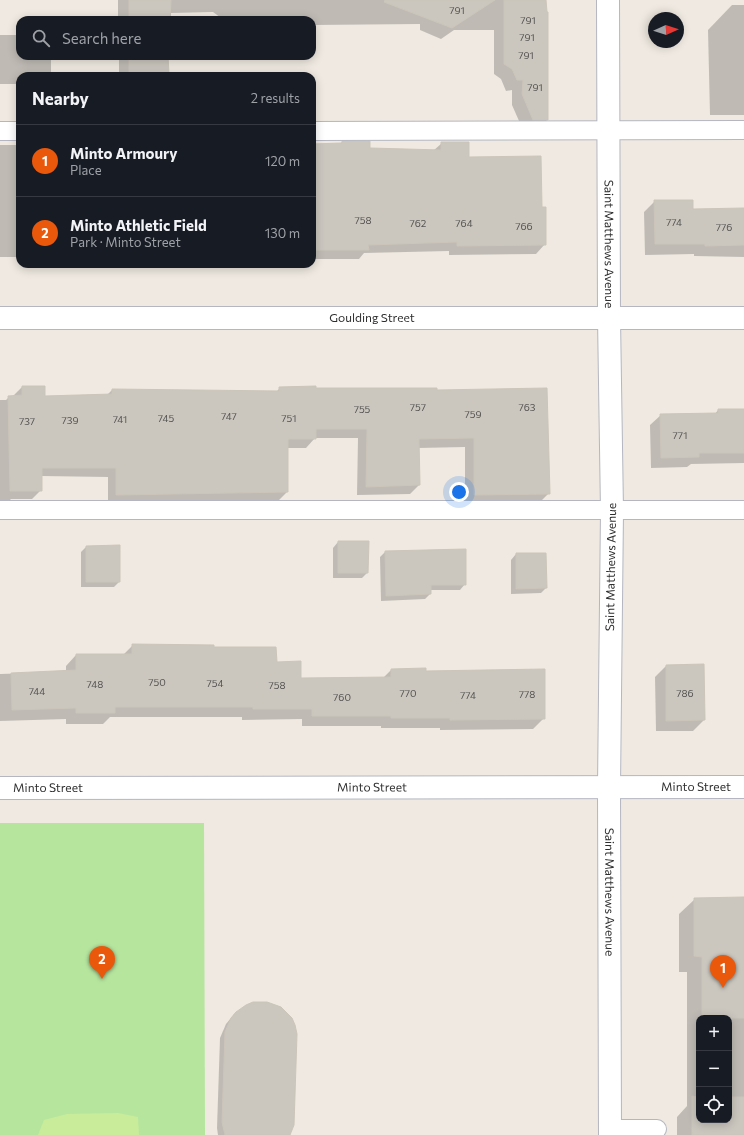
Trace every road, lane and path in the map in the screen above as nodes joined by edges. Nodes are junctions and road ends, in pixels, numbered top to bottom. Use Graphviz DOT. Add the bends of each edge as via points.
graph roads {
  1 [pos="608,0"];
  2 [pos="744,130"];
  3 [pos="0,131"];
  4 [pos="16,131"];
  5 [pos="316,131"];
  6 [pos="608,131"];
  7 [pos="0,318"];
  8 [pos="609,318"];
  9 [pos="744,318"];
  10 [pos="0,510"];
  11 [pos="744,510"];
  12 [pos="612,511"];
  13 [pos="609,787"];
  14 [pos="744,787"];
  15 [pos="0,788"];
  16 [pos="657,1129"];
  17 [pos="610,1132"];
  1 -- 6 [label="street, Saint Matthews Avenue"];
  2 -- 6 [label="lane"];
  3 -- 4 [label="lane"];
  5 -- 6 [label="lane"];
  6 -- 8 [label="street, Saint Matthews Avenue"];
  7 -- 8 [label="street, Goulding Street"];
  8 -- 9 [label="street, Goulding Street"];
  8 -- 12 [label="street, Saint Matthews Avenue"];
  10 -- 12 [label="lane"];
  11 -- 12 [label="lane"];
  12 -- 13 [label="street, Saint Matthews Avenue"];
  13 -- 14 [label="street, Minto Street"];
  13 -- 15 [label="street, Minto Street"];
  13 -- 17 [label="street, Saint Matthews Avenue"];
  16 -- 17 [label="lane"];
}
